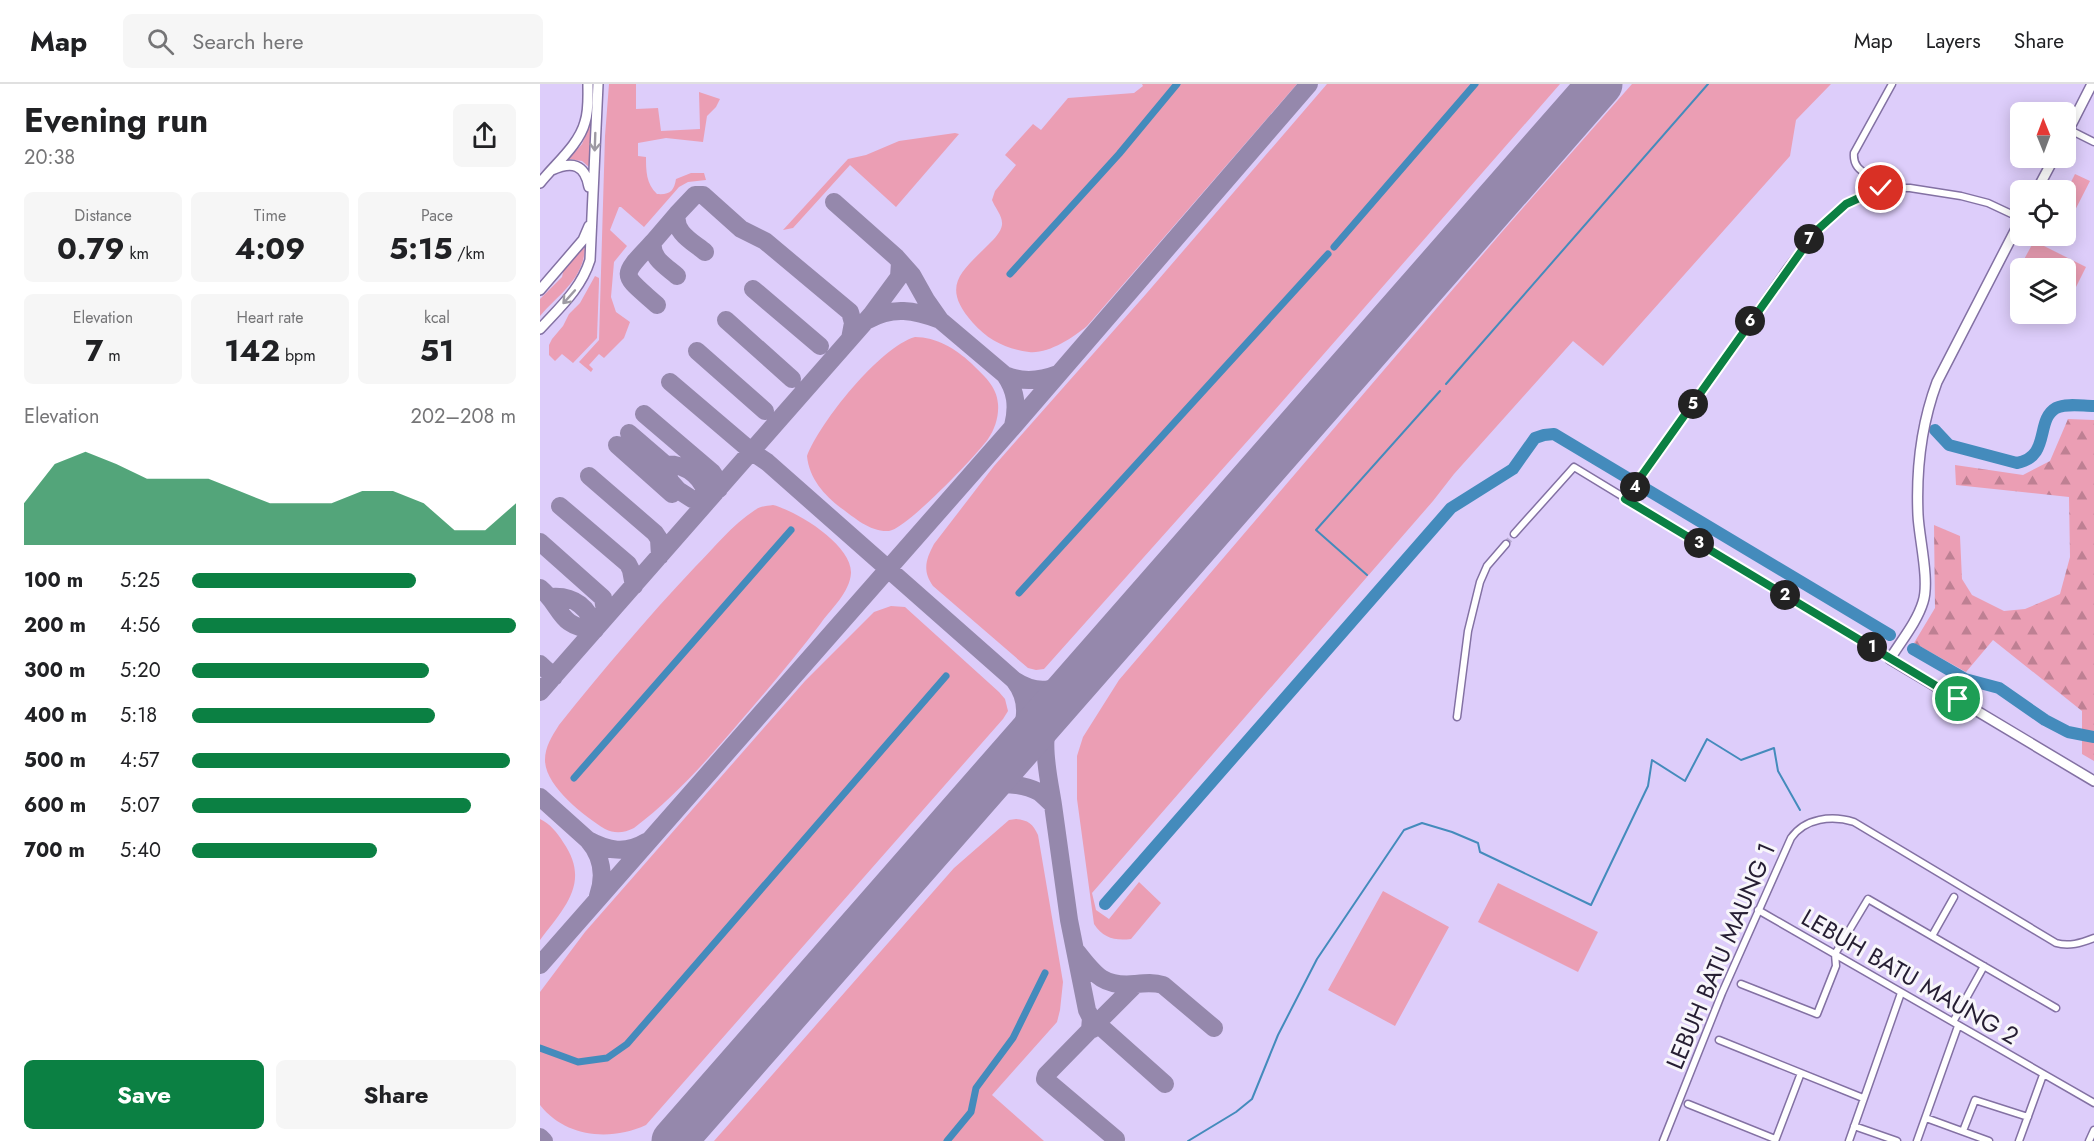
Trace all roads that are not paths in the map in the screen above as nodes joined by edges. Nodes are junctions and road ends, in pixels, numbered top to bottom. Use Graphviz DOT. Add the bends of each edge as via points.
graph roads {
  1 [pos="588,84"];
  2 [pos="598,84"];
  3 [pos="1892,84"];
  4 [pos="2092,84"];
  5 [pos="2076,115"];
  6 [pos="2076,135"];
  7 [pos="2094,142"];
  8 [pos="549,171"];
  9 [pos="540,183"];
  10 [pos="1881,188"];
  11 [pos="592,205"];
  12 [pos="2010,215"];
  13 [pos="587,240"];
  14 [pos="2010,240"];
  15 [pos="540,290"];
  16 [pos="540,329"];
  17 [pos="1626,498"];
  18 [pos="1514,534"];
  19 [pos="1506,544"];
  20 [pos="1890,659"];
  21 [pos="1457,717"];
  22 [pos="2094,781"];
  23 [pos="1954,897"];
  24 [pos="1758,910"];
  25 [pos="1932,936"];
  26 [pos="2094,938"];
  27 [pos="1835,954"];
  28 [pos="1983,966"];
  29 [pos="1741,984"];
  30 [pos="1901,993"];
  31 [pos="2056,1008"];
  32 [pos="1956,1024"];
  33 [pos="1719,1040"];
  34 [pos="1800,1073"];
  35 [pos="2043,1076"];
  36 [pos="1863,1098"];
  37 [pos="2094,1103"];
  38 [pos="1688,1104"];
  39 [pos="2028,1116"];
  40 [pos="1926,1118"];
  41 [pos="1854,1126"];
  42 [pos="2094,1130"];
  43 [pos="1963,1131"];
  44 [pos="1775,1140"];
  45 [pos="1663,1141"];
  46 [pos="1849,1141"];
  47 [pos="1897,1141"];
  48 [pos="1917,1141"];
  49 [pos="1989,1141"];
  50 [pos="2019,1141"];
  51 [pos="2089,1141"];
  1 -- 8 [label="street" via="580,134"];
  2 -- 11 [label="street, one-way"];
  3 -- 10 [label="street" via="1854,153 1857,168"];
  4 -- 5 [label="street"];
  6 -- 7 [label="street"];
  8 -- 9 [label="street"];
  8 -- 11 [label="street" via="569,164 584,171"];
  10 -- 12 [label="street" via="1961,196 1988,203"];
  10 -- 17 [label="street" via="1846,204 1815,232"];
  11 -- 13 [label="street"];
  13 -- 15 [label="street"];
  13 -- 16 [label="street, one-way" via="590,260 585,276"];
  14 -- 20 [label="street" via="1929,405 1920,445 1918,480 1923,602"];
  17 -- 18 [label="street" via="1574,467"];
  17 -- 20 [label="street"];
  19 -- 21 [label="street" via="1487,566 1480,582 1468,631"];
  20 -- 22 [label="street"];
  23 -- 25 [label="street"];
  24 -- 26 [label="street, LEBUH BATU MAUNG 1" via="1795,831 1820,820 1842,818 1867,828 2056,943 2074,944"];
  24 -- 27 [label="street, LEBUH BATU MAUNG 2"];
  24 -- 45 [label="street, LEBUH BATU MAUNG 1"];
  25 -- 27 [label="street" via="1868,899"];
  25 -- 28 [label="street"];
  27 -- 29 [label="street" via="1836,966 1817,1014"];
  27 -- 30 [label="street, LEBUH BATU MAUNG 2"];
  28 -- 31 [label="street"];
  28 -- 32 [label="street"];
  30 -- 32 [label="street, LEBUH BATU MAUNG 2"];
  30 -- 36 [label="street"];
  32 -- 35 [label="street, LEBUH BATU MAUNG 2"];
  32 -- 40 [label="street"];
  33 -- 34 [label="street"];
  34 -- 36 [label="street"];
  34 -- 44 [label="street"];
  35 -- 37 [label="street, LEBUH BATU MAUNG 2"];
  35 -- 39 [label="street"];
  36 -- 41 [label="street"];
  38 -- 44 [label="street"];
  39 -- 43 [label="street" via="1975,1100"];
  39 -- 50 [label="street"];
  40 -- 43 [label="street"];
  40 -- 48 [label="street"];
  41 -- 46 [label="street"];
  41 -- 47 [label="street"];
  42 -- 51 [label="street"];
  43 -- 49 [label="street"];
}
